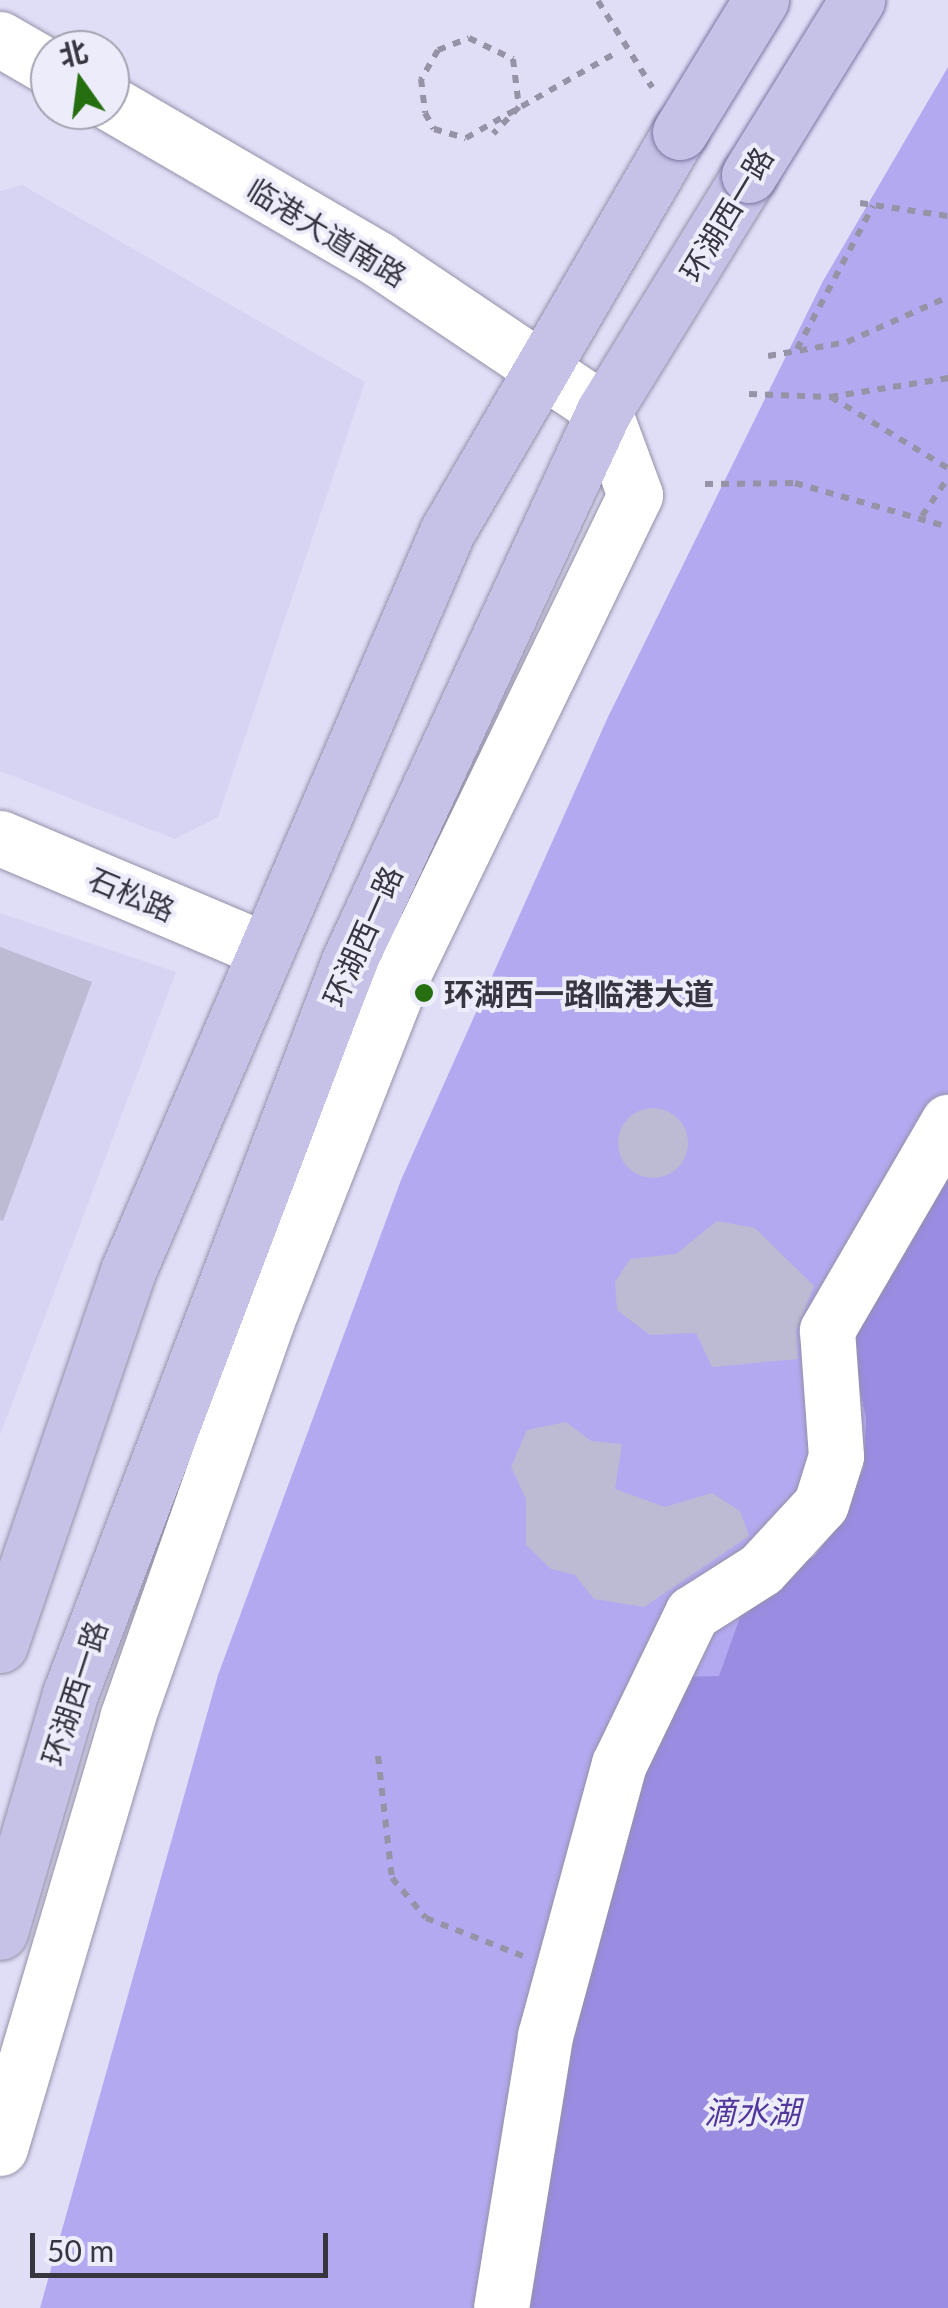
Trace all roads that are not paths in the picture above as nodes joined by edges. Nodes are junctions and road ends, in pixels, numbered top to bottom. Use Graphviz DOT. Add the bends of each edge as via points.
graph roads {
  1 [pos="760,0"];
  2 [pos="856,0"];
  3 [pos="0,39"];
  4 [pos="30,56"];
  5 [pos="130,115"];
  6 [pos="537,373"];
  7 [pos="604,411"];
  8 [pos="0,838"];
  9 [pos="264,950"];
  10 [pos="948,1122"];
  11 [pos="0,1645"];
  12 [pos="0,1932"];
  13 [pos="0,2148"];
  14 [pos="501,2308"];
  1 -- 6 [label="main road, bridge"];
  2 -- 7 [label="main road, 环湖西一路, bridge"];
  3 -- 4 [label="street"];
  5 -- 6 [label="street, 临港大道南路" via="378,259"];
  6 -- 7 [label="street, 临港大道南路"];
  6 -- 9 [label="main road" via="446,532"];
  7 -- 12 [label="main road, 环湖西一路" via="328,1015 70,1694"];
  7 -- 13 [label="street" via="636,496 404,972 266,1320 127,1718"];
  8 -- 9 [label="street, 石松路"];
  9 -- 11 [label="main road" via="128,1270"];
  10 -- 14 [label="street" via="861,1258 827,1330 836,1456 821,1504 762,1570 692,1613 619,1764 524,2133"];
}
